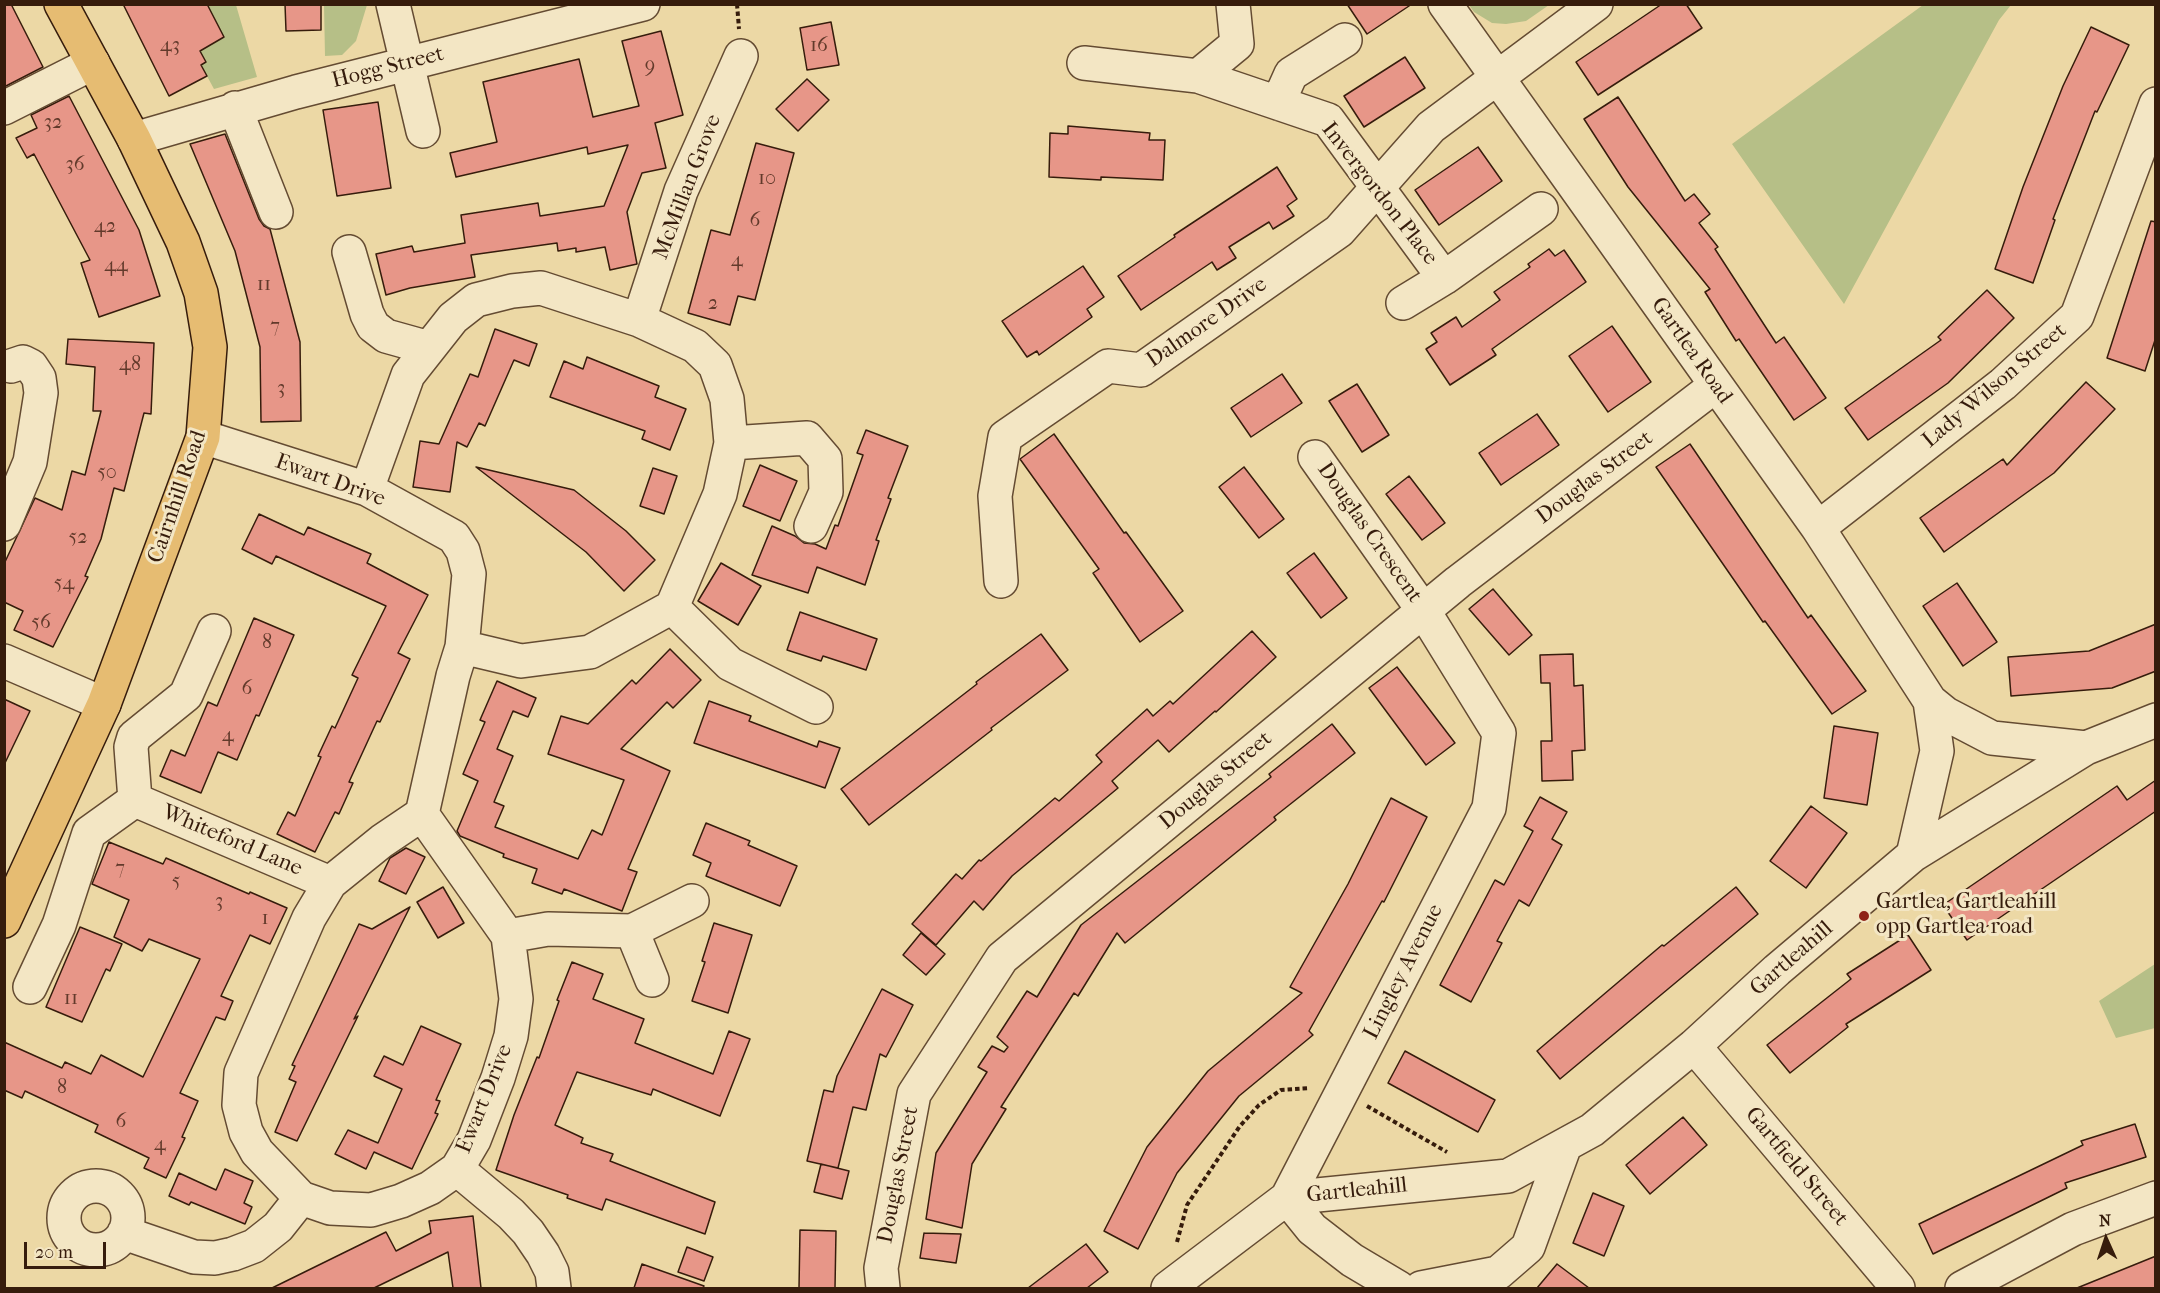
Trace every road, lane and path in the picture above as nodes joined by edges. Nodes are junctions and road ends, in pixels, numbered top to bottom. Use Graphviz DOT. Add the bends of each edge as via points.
graph roads {
  1 [pos="61,4"];
  2 [pos="393,4"];
  3 [pos="643,4"];
  4 [pos="1233,4"];
  5 [pos="1445,4"];
  6 [pos="1596,4"];
  7 [pos="1345,40"];
  8 [pos="741,56"];
  9 [pos="93,63"];
  10 [pos="407,63"];
  11 [pos="1084,63"];
  12 [pos="1198,76"];
  13 [pos="1498,76"];
  14 [pos="1278,103"];
  15 [pos="2156,104"];
  16 [pos="4,108"];
  17 [pos="235,108"];
  18 [pos="423,130"];
  19 [pos="134,139"];
  20 [pos="1378,188"];
  21 [pos="1541,209"];
  22 [pos="276,212"];
  23 [pos="349,252"];
  24 [pos="1444,278"];
  25 [pos="1403,303"];
  26 [pos="639,320"];
  27 [pos="429,348"];
  28 [pos="11,366"];
  29 [pos="1715,386"];
  30 [pos="203,437"];
  31 [pos="731,442"];
  32 [pos="1315,457"];
  33 [pos="367,489"];
  34 [pos="4,525"];
  35 [pos="811,526"];
  36 [pos="1818,528"];
  37 [pos="1001,581"];
  38 [pos="672,607"];
  39 [pos="1424,610"];
  40 [pos="214,630"];
  41 [pos="462,647"];
  42 [pos="4,661"];
  43 [pos="1930,701"];
  44 [pos="104,704"];
  45 [pos="816,707"];
  46 [pos="2156,720"];
  47 [pos="2086,748"];
  48 [pos="135,800"];
  49 [pos="422,814"];
  50 [pos="1912,855"];
  51 [pos="330,883"];
  52 [pos="692,900"];
  53 [pos="4,921"];
  54 [pos="632,931"];
  55 [pos="508,936"];
  56 [pos="652,980"];
  57 [pos="30,987"];
  58 [pos="1694,1046"];
  59 [pos="1564,1145"];
  60 [pos="457,1169"];
  61 [pos="301,1198"];
  62 [pos="1287,1198"];
  63 [pos="2156,1198"];
  64 [pos="124,1233"];
  65 [pos="554,1288"];
  66 [pos="883,1288"];
  67 [pos="1168,1288"];
  68 [pos="1399,1288"];
  69 [pos="1421,1288"];
  70 [pos="1898,1288"];
  71 [pos="1962,1288"];
  1 -- 9 [label="main road, Cairnhill Road"];
  2 -- 10 [label="street"];
  3 -- 10 [label="street, Hogg Street"];
  4 -- 12 [label="street" via="1237,44"];
  5 -- 13 [label="street, Gartlea Road"];
  6 -- 13 [label="street, Dalmore Drive"];
  7 -- 14 [label="street" via="1292,74"];
  8 -- 26 [label="street, McMillan Grove" via="681,191"];
  9 -- 16 [label="street"];
  9 -- 19 [label="main road, Cairnhill Road"];
  10 -- 17 [label="street, Hogg Street"];
  10 -- 18 [label="street"];
  11 -- 12 [label="street, Invergordon Place"];
  12 -- 14 [label="street, Invergordon Place"];
  13 -- 20 [label="street, Dalmore Drive" via="1431,127"];
  13 -- 29 [label="street, Gartlea Road"];
  14 -- 20 [label="street, Invergordon Place" via="1328,120"];
  15 -- 36 [label="street, Lady Wilson Street" via="2078,316 2003,384"];
  17 -- 19 [label="street, Hogg Street"];
  17 -- 22 [label="street"];
  19 -- 30 [label="main road, Cairnhill Road" via="183,242 201,293 210,347"];
  20 -- 24 [label="street, Invergordon Place"];
  20 -- 37 [label="street, Dalmore Drive" via="1339,231 1141,370 1108,366 1005,437 995,496"];
  21 -- 24 [label="street, Invergordon Place"];
  23 -- 27 [label="street" via="373,326 386,336"];
  24 -- 25 [label="street, Invergordon Place"];
  26 -- 27 [label="street" via="541,288 512,291 476,300 453,318"];
  26 -- 31 [label="street" via="695,346 715,365 727,399"];
  27 -- 33 [label="street" via="408,375"];
  28 -- 34 [label="street" via="23,362 31,366 39,378 41,393 30,462"];
  29 -- 36 [label="street, Gartlea Road"];
  29 -- 39 [label="street, Douglas Street"];
  30 -- 33 [label="street, Ewart Drive"];
  30 -- 44 [label="main road, Cairnhill Road"];
  31 -- 35 [label="street" via="807,438 825,459 826,481 826,492"];
  31 -- 38 [label="street" via="720,494"];
  32 -- 39 [label="street, Douglas Crescent"];
  33 -- 41 [label="street, Ewart Drive" via="454,537 463,551 469,574"];
  36 -- 43 [label="street, Gartlea Road"];
  38 -- 41 [label="street" via="590,652 521,662"];
  38 -- 45 [label="street" via="730,664"];
  39 -- 62 [label="street, Lingley Avenue" via="1499,733 1489,808"];
  39 -- 66 [label="street, Douglas Street" via="1002,958 914,1094 881,1268"];
  40 -- 48 [label="street, Whiteford Lane" via="186,695 134,737 131,747"];
  41 -- 49 [label="street, Ewart Drive"];
  42 -- 44 [label="street"];
  43 -- 47 [label="street, Gartlea Road" via="1992,738"];
  43 -- 50 [label="street, Gartlea Road" via="1937,751"];
  44 -- 53 [label="main road, Cairnhill Road"];
  46 -- 47 [label="street, Gartleahill"];
  47 -- 50 [label="street, Gartleahill"];
  48 -- 51 [label="street, Whiteford Lane"];
  48 -- 57 [label="street, Whiteford Lane" via="89,833 59,925"];
  49 -- 51 [label="street, Ewart Drive"];
  49 -- 55 [label="street, Ewart Drive"];
  50 -- 58 [label="street, Gartleahill"];
  51 -- 61 [label="street, Ewart Drive" via="309,918 241,1073 239,1105 246,1132 257,1152"];
  52 -- 54 [label="street"];
  54 -- 55 [label="street" via="548,929"];
  54 -- 56 [label="street"];
  55 -- 60 [label="street, Ewart Drive" via="516,999 511,1036 474,1140"];
  58 -- 59 [label="street, Gartleahill" via="1592,1130"];
  58 -- 70 [label="street, Gartfield Street"];
  59 -- 62 [label="street, Gartleahill" via="1508,1176"];
  59 -- 69 [label="street" via="1528,1247 1498,1273"];
  60 -- 61 [label="street, Ewart Drive" via="430,1188 371,1210 330,1208"];
  60 -- 65 [label="street" via="528,1232 552,1272"];
  61 -- 64 [label="street" via="278,1227 254,1246 215,1258 194,1257"];
  62 -- 67 [label="street, Lingley Avenue"];
  62 -- 68 [label="street, Gartleahill" via="1312,1229 1352,1260"];
  63 -- 71 [label="street" via="2073,1229"];
}
